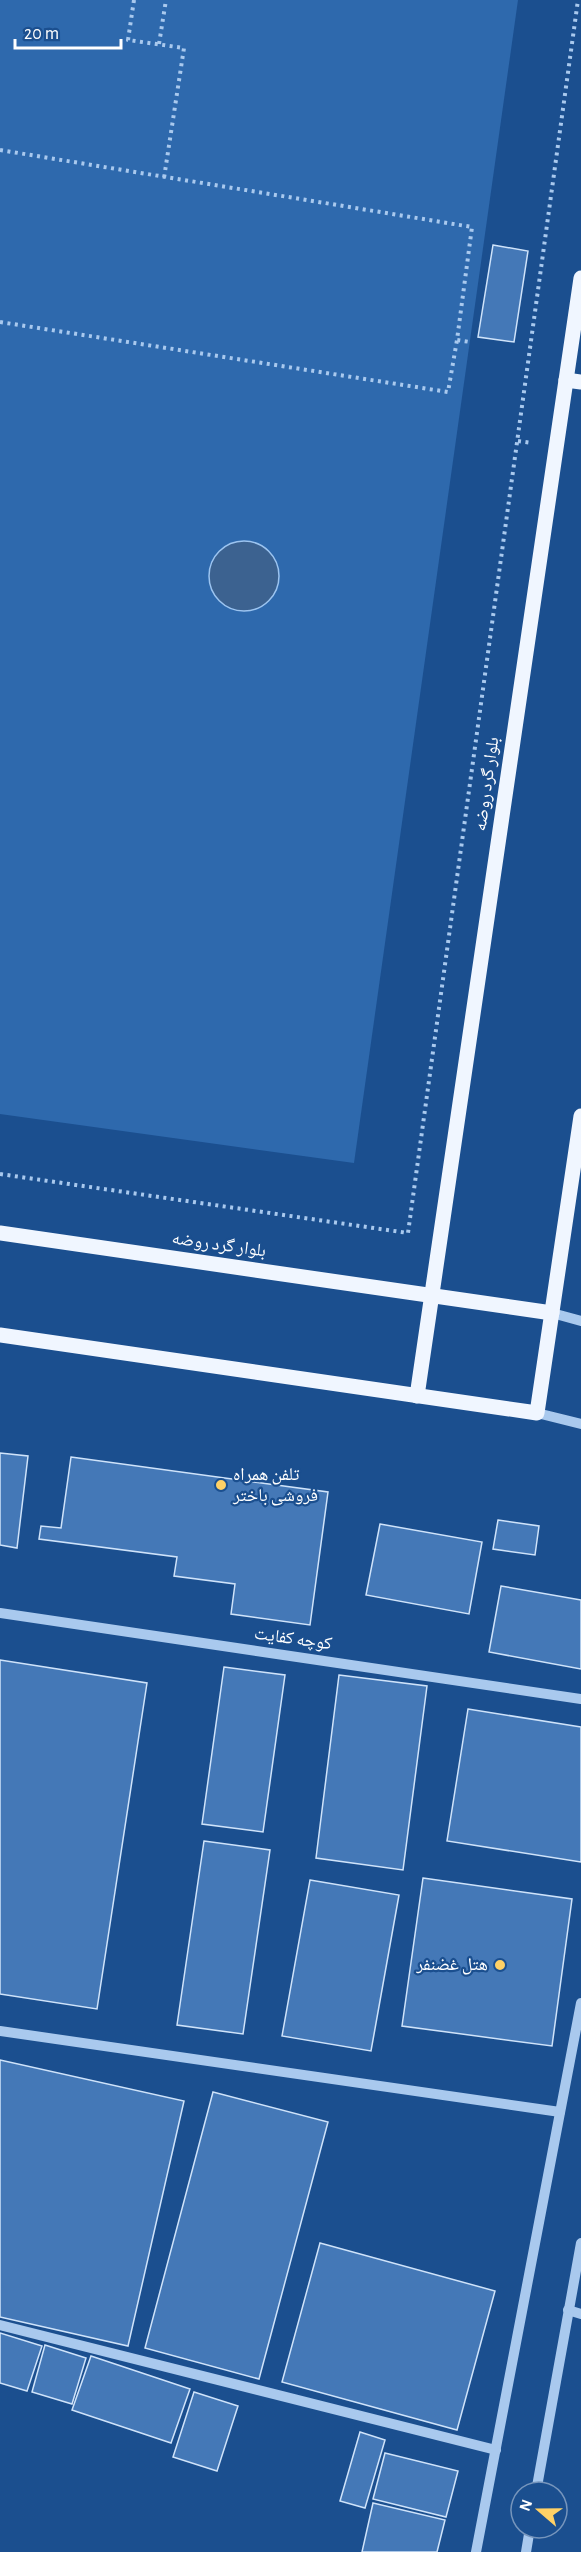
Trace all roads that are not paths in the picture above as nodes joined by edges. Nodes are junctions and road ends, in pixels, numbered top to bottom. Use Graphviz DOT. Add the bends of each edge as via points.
graph roads {
  1 [pos="581,278"];
  2 [pos="573,381"];
  3 [pos="581,1116"];
  4 [pos="0,1233"];
  5 [pos="432,1296"];
  6 [pos="552,1313"];
  7 [pos="581,1321"];
  8 [pos="0,1335"];
  9 [pos="417,1396"];
  10 [pos="537,1413"];
  11 [pos="581,1424"];
  12 [pos="0,1613"];
  13 [pos="581,1699"];
  14 [pos="581,2003"];
  15 [pos="0,2031"];
  16 [pos="560,2112"];
  17 [pos="581,2243"];
  18 [pos="568,2310"];
  19 [pos="581,2314"];
  20 [pos="0,2325"];
  21 [pos="496,2450"];
  22 [pos="538,2480"];
  23 [pos="476,2552"];
  1 -- 2 [label="main road, بلوار گرد روضه"];
  2 -- 5 [label="main road, بلوار گرد روضه"];
  3 -- 6 [label="main road"];
  4 -- 5 [label="main road, بلوار گرد روضه"];
  5 -- 6 [label="main road, بلوار گرد روضه"];
  5 -- 9 [label="main road, بلوار گرد روضه"];
  6 -- 7 [label="street"];
  6 -- 10 [label="main road"];
  8 -- 9 [label="main road"];
  9 -- 10 [label="main road"];
  10 -- 11 [label="street"];
  12 -- 13 [label="street, کوچه کفایت"];
  14 -- 16 [label="street"];
  15 -- 16 [label="street"];
  16 -- 21 [label="street"];
  17 -- 18 [label="street"];
  18 -- 19 [label="street"];
  18 -- 22 [label="street"];
  20 -- 21 [label="street"];
  21 -- 23 [label="street"];
}
